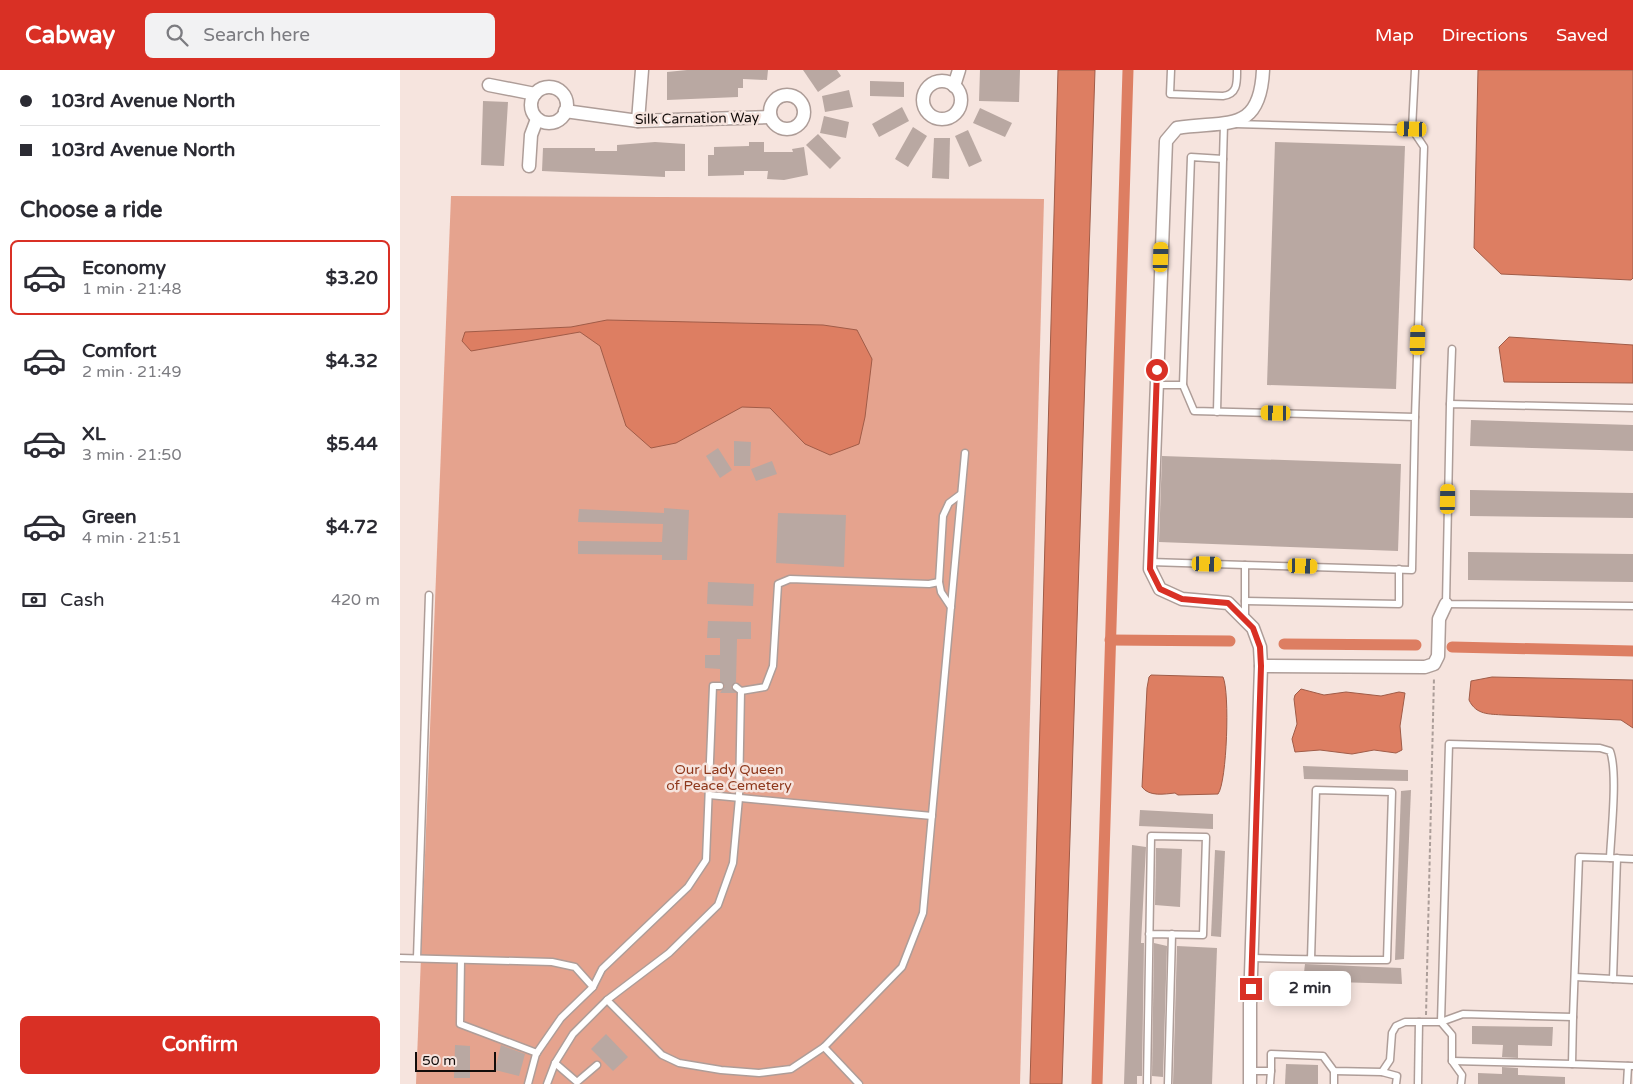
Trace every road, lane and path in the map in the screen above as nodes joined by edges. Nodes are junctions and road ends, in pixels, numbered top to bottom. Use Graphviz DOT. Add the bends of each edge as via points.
graph roads {
  1 [pos="642,70"];
  2 [pos="959,70"];
  3 [pos="1171,70"];
  4 [pos="1237,70"];
  5 [pos="1264,70"];
  6 [pos="1415,70"];
  7 [pos="489,85"];
  8 [pos="954,86"];
  9 [pos="535,94"];
  10 [pos="565,111"];
  11 [pos="770,117"];
  12 [pos="536,119"];
  13 [pos="638,121"];
  14 [pos="1227,124"];
  15 [pos="1412,129"];
  16 [pos="1223,158"];
  17 [pos="529,166"];
  18 [pos="1452,349"];
  19 [pos="1156,384"];
  20 [pos="1183,385"];
  21 [pos="1450,404"];
  22 [pos="1633,408"];
  23 [pos="1216,412"];
  24 [pos="1415,417"];
  25 [pos="965,453"];
  26 [pos="962,494"];
  27 [pos="1150,562"];
  28 [pos="1245,565"];
  29 [pos="1399,569"];
  30 [pos="939,582"];
  31 [pos="429,595"];
  32 [pos="1245,600"];
  33 [pos="1446,604"];
  34 [pos="1633,606"];
  35 [pos="951,607"];
  36 [pos="1245,620"];
  37 [pos="1434,664"];
  38 [pos="1261,666"];
  39 [pos="720,686"];
  40 [pos="709,795"];
  41 [pos="739,798"];
  42 [pos="932,816"];
  43 [pos="1613,858"];
  44 [pos="1633,859"];
  45 [pos="1149,934"];
  46 [pos="1172,934"];
  47 [pos="400,958"];
  48 [pos="417,958"];
  49 [pos="1252,958"];
  50 [pos="1310,959"];
  51 [pos="461,960"];
  52 [pos="1575,977"];
  53 [pos="1613,979"];
  54 [pos="1633,980"];
  55 [pos="593,987"];
  56 [pos="607,1000"];
  57 [pos="1573,1018"];
  58 [pos="1418,1022"];
  59 [pos="1426,1022"];
  60 [pos="1441,1022"];
  61 [pos="824,1047"];
  62 [pos="536,1053"];
  63 [pos="1452,1061"];
  64 [pos="555,1063"];
  65 [pos="1572,1064"];
  66 [pos="598,1066"];
  67 [pos="1630,1066"];
  68 [pos="1334,1070"];
  69 [pos="1250,1071"];
  70 [pos="1270,1072"];
  71 [pos="1382,1072"];
  72 [pos="528,1084"];
  73 [pos="547,1084"];
  74 [pos="859,1084"];
  75 [pos="1146,1084"];
  76 [pos="1168,1084"];
  77 [pos="1250,1084"];
  78 [pos="1270,1084"];
  79 [pos="1334,1084"];
  80 [pos="1396,1084"];
  81 [pos="1418,1084"];
  82 [pos="1461,1084"];
  83 [pos="1627,1084"];
  1 -- 13 [label="street"];
  2 -- 8 [label="street"];
  3 -- 4 [label="lane" via="1170,94 1223,96 1236,88"];
  5 -- 14 [label="street" via="1262,93 1251,113"];
  6 -- 15 [label="lane"];
  7 -- 9 [label="street"];
  9 -- 10 [label="street" via="546,88 558,90 565,99"];
  9 -- 12 [label="street" via="531,109"];
  10 -- 12 [label="street" via="553,123"];
  10 -- 13 [label="street, Silk Carnation Way"];
  11 -- 13 [label="street, Silk Carnation Way"];
  12 -- 17 [label="street" via="530,135"];
  14 -- 15 [label="lane"];
  14 -- 16 [label="lane"];
  14 -- 19 [label="street" via="1177,128 1166,141"];
  15 -- 24 [label="lane" via="1424,147"];
  16 -- 20 [label="lane" via="1191,157"];
  16 -- 23 [label="lane"];
  18 -- 21 [label="lane"];
  19 -- 20 [label="lane"];
  19 -- 27 [label="street"];
  20 -- 23 [label="lane" via="1194,411"];
  21 -- 22 [label="lane"];
  21 -- 33 [label="lane"];
  23 -- 24 [label="lane"];
  24 -- 29 [label="lane" via="1412,570"];
  25 -- 26 [label="lane"];
  26 -- 30 [label="lane" via="950,503 942,516"];
  26 -- 35 [label="lane"];
  27 -- 28 [label="lane"];
  27 -- 36 [label="street" via="1160,589 1182,599 1228,603"];
  28 -- 29 [label="lane"];
  28 -- 32 [label="lane"];
  29 -- 32 [label="lane" via="1399,604"];
  30 -- 35 [label="lane" via="941,592"];
  30 -- 41 [label="lane" via="790,579 778,584 773,666 765,687 738,689"];
  31 -- 48 [label="lane"];
  32 -- 36 [label="lane"];
  33 -- 34 [label="lane"];
  33 -- 37 [label="street" via="1439,619 1438,656"];
  35 -- 42 [label="lane"];
  36 -- 38 [label="street" via="1253,628 1260,647"];
  37 -- 38 [label="street" via="1425,667"];
  37 -- 59 [label="path"];
  38 -- 49 [label="street"];
  39 -- 40 [label="lane" via="713,686"];
  40 -- 41 [label="lane"];
  40 -- 55 [label="lane" via="706,860 688,887 602,969"];
  41 -- 42 [label="lane"];
  41 -- 56 [label="lane" via="733,863 718,905 668,953"];
  42 -- 61 [label="lane" via="923,913 902,967"];
  43 -- 44 [label="lane"];
  43 -- 52 [label="lane" via="1579,857"];
  43 -- 53 [label="lane"];
  43 -- 60 [label="lane" via="1610,750 1449,744"];
  45 -- 46 [label="lane"];
  45 -- 46 [label="lane" via="1151,836 1206,837 1203,935"];
  45 -- 75 [label="lane"];
  46 -- 76 [label="lane"];
  47 -- 48 [label="lane"];
  48 -- 51 [label="lane"];
  49 -- 50 [label="lane"];
  49 -- 69 [label="street"];
  50 -- 50 [label="lane" via="1387,960 1392,792 1316,790"];
  51 -- 55 [label="lane" via="552,962 575,968"];
  51 -- 62 [label="lane" via="460,1024"];
  52 -- 53 [label="lane"];
  52 -- 57 [label="lane"];
  53 -- 54 [label="lane"];
  55 -- 62 [label="lane" via="560,1018"];
  56 -- 61 [label="lane" via="662,1055 679,1064 759,1073 791,1069"];
  56 -- 64 [label="lane" via="573,1034"];
  57 -- 60 [label="lane" via="1463,1014"];
  57 -- 65 [label="lane"];
  58 -- 59 [label="lane"];
  58 -- 71 [label="lane" via="1396,1026 1392,1033 1390,1060"];
  58 -- 81 [label="lane"];
  59 -- 60 [label="lane"];
  60 -- 63 [label="lane" via="1452,1035"];
  61 -- 74 [label="lane"];
  62 -- 72 [label="lane"];
  63 -- 65 [label="lane"];
  63 -- 82 [label="lane" via="1462,1075"];
  64 -- 66 [label="lane" via="577,1082"];
  64 -- 73 [label="lane"];
  65 -- 67 [label="lane"];
  67 -- 83 [label="lane"];
  68 -- 70 [label="lane" via="1323,1056 1271,1054"];
  68 -- 71 [label="lane"];
  68 -- 79 [label="lane"];
  69 -- 70 [label="lane"];
  69 -- 77 [label="street"];
  70 -- 78 [label="lane"];
  71 -- 80 [label="lane" via="1397,1076"];
}
